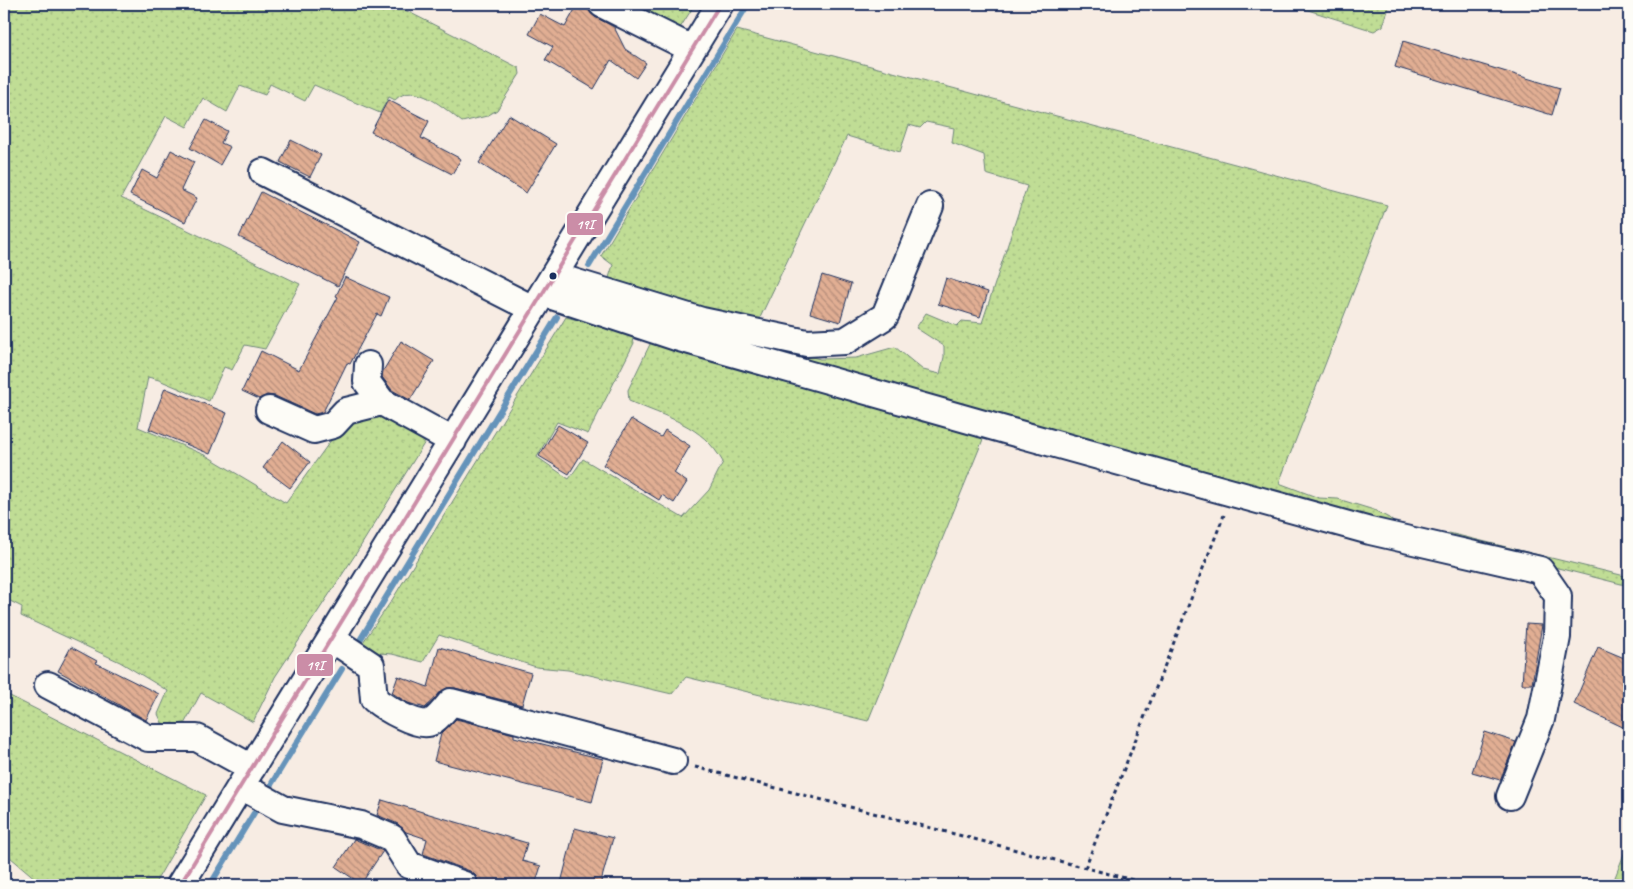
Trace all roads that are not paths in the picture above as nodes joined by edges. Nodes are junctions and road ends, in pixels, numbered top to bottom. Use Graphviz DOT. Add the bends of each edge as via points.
graph roads {
  1 [pos="602,4"];
  2 [pos="720,4"];
  3 [pos="692,50"];
  4 [pos="263,172"];
  5 [pos="930,206"];
  6 [pos="543,293"];
  7 [pos="368,365"];
  8 [pos="382,402"];
  9 [pos="269,410"];
  10 [pos="452,441"];
  11 [pos="332,639"];
  12 [pos="48,685"];
  13 [pos="673,761"];
  14 [pos="247,777"];
  15 [pos="1510,796"];
  16 [pos="180,885"];
  17 [pos="464,885"];
  1 -- 3 [label="street"];
  2 -- 3 [label="street"];
  3 -- 6 [label="street"];
  4 -- 6 [label="street"];
  5 -- 6 [label="street" via="885,316 845,340 807,343"];
  6 -- 10 [label="street"];
  6 -- 15 [label="street" via="676,337 1232,493 1370,531 1540,570 1558,596 1557,636 1541,720"];
  7 -- 8 [label="street" via="367,382"];
  8 -- 9 [label="street" via="346,411 333,425 314,430"];
  8 -- 10 [label="street"];
  10 -- 11 [label="street"];
  11 -- 13 [label="street" via="371,665 374,699 386,709 422,724 432,722 451,702"];
  11 -- 14 [label="street"];
  12 -- 14 [label="street" via="148,738 197,738"];
  14 -- 16 [label="street"];
  14 -- 17 [label="street" via="283,809 361,825 392,838 409,865"];
}
